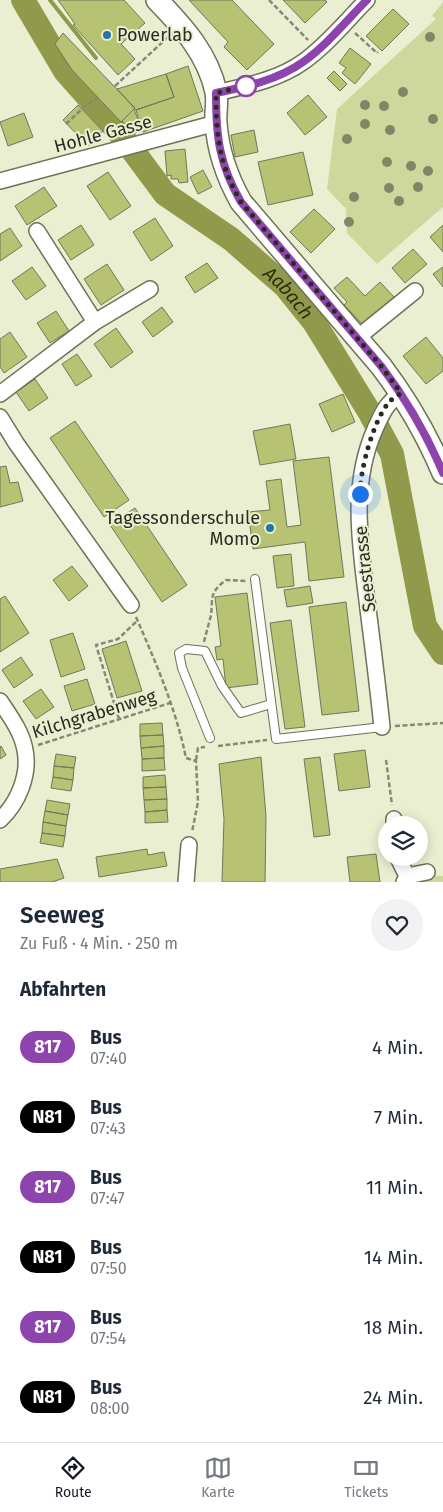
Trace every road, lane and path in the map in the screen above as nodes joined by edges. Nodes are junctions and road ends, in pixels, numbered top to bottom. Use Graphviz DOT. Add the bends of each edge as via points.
graph roads {
  1 [pos="157,0"];
  2 [pos="269,0"];
  3 [pos="360,2"];
  4 [pos="352,30"];
  5 [pos="172,33"];
  6 [pos="311,44"];
  7 [pos="378,52"];
  8 [pos="115,86"];
  9 [pos="216,93"];
  10 [pos="98,97"];
  11 [pos="216,123"];
  12 [pos="66,124"];
  13 [pos="0,181"];
  14 [pos="37,231"];
  15 [pos="150,289"];
  16 [pos="415,291"];
  17 [pos="95,322"];
  18 [pos="357,338"];
  19 [pos="401,393"];
  20 [pos="0,394"];
  21 [pos="0,417"];
  22 [pos="443,473"];
  23 [pos="255,579"];
  24 [pos="130,606"];
  25 [pos="137,621"];
  26 [pos="202,650"];
  27 [pos="0,701"];
  28 [pos="170,703"];
  29 [pos="271,704"];
  30 [pos="119,720"];
  31 [pos="443,723"];
  32 [pos="382,727"];
  33 [pos="210,738"];
  34 [pos="276,739"];
  35 [pos="217,746"];
  36 [pos="207,747"];
  37 [pos="25,749"];
  38 [pos="386,760"];
  39 [pos="196,761"];
  40 [pos="393,816"];
  41 [pos="0,820"];
  42 [pos="189,845"];
  43 [pos="401,866"];
  44 [pos="427,872"];
  45 [pos="405,879"];
  46 [pos="186,882"];
  1 -- 9 [label="street" via="189,34 206,64"];
  2 -- 6 [label="path"];
  3 -- 9 [label="street" via="320,49 302,63 268,79"];
  4 -- 7 [label="path"];
  5 -- 8 [label="path"];
  9 -- 11 [label="street"];
  10 -- 12 [label="path"];
  11 -- 13 [label="street, Hohle Gasse"];
  11 -- 18 [label="street" via="219,151 241,202"];
  14 -- 17 [label="street"];
  15 -- 17 [label="street"];
  16 -- 18 [label="street"];
  17 -- 20 [label="street"];
  18 -- 19 [label="street"];
  19 -- 22 [label="street"];
  19 -- 32 [label="street, Seestrasse" via="389,402 383,413 370,442 360,479 359,540"];
  21 -- 24 [label="street"];
  23 -- 26 [label="path" via="226,580 213,594"];
  23 -- 29 [label="lane"];
  24 -- 25 [label="path"];
  25 -- 28 [label="path"];
  25 -- 30 [label="path" via="118,639 96,645"];
  26 -- 29 [label="lane" via="241,713"];
  26 -- 33 [label="lane" via="186,649 179,653"];
  27 -- 37 [label="street" via="17,727"];
  28 -- 30 [label="path, Kilchgrabenweg"];
  28 -- 39 [label="path" via="186,758"];
  29 -- 34 [label="lane"];
  30 -- 37 [label="path, Kilchgrabenweg"];
  31 -- 32 [label="path"];
  32 -- 34 [label="lane"];
  34 -- 35 [label="path"];
  36 -- 39 [label="path" via="198,748"];
  37 -- 41 [label="street" via="26,764 19,795"];
  38 -- 40 [label="path"];
  39 -- 42 [label="path" via="198,802"];
  42 -- 46 [label="street"];
  43 -- 45 [label="street"];
  44 -- 45 [label="street"];
}
